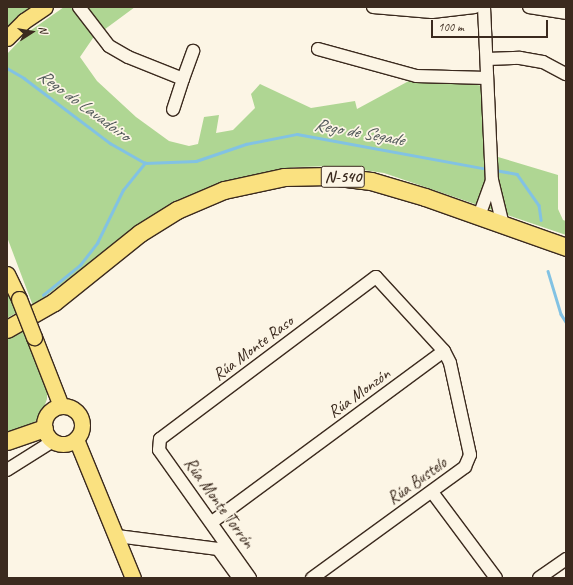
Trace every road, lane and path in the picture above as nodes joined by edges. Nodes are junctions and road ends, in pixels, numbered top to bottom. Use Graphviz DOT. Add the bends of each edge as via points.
graph roads {
  1 [pos="45,7"];
  2 [pos="79,7"];
  3 [pos="373,7"];
  4 [pos="475,7"];
  5 [pos="484,7"];
  6 [pos="529,7"];
  7 [pos="566,13"];
  8 [pos="7,38"];
  9 [pos="318,50"];
  10 [pos="193,51"];
  11 [pos="487,59"];
  12 [pos="566,74"];
  13 [pos="487,78"];
  14 [pos="183,79"];
  15 [pos="173,109"];
  16 [pos="492,180"];
  17 [pos="479,216"];
  18 [pos="503,225"];
  19 [pos="566,248"];
  20 [pos="7,274"];
  21 [pos="7,286"];
  22 [pos="18,299"];
  23 [pos="7,329"];
  24 [pos="444,352"];
  25 [pos="61,406"];
  26 [pos="48,435"];
  27 [pos="76,439"];
  28 [pos="7,441"];
  29 [pos="159,450"];
  30 [pos="9,467"];
  31 [pos="432,492"];
  32 [pos="212,522"];
  33 [pos="117,536"];
  34 [pos="566,559"];
  35 [pos="251,577"];
  36 [pos="133,578"];
  37 [pos="239,578"];
  38 [pos="312,578"];
  39 [pos="496,578"];
  40 [pos="539,578"];
  1 -- 8 [label="main road" via="24,21"];
  2 -- 14 [label="street" via="110,46 128,57"];
  3 -- 4 [label="street" via="432,12"];
  5 -- 11 [label="street"];
  6 -- 7 [label="street"];
  9 -- 13 [label="street" via="416,76"];
  10 -- 14 [label="street"];
  11 -- 12 [label="street" via="520,58 535,61"];
  11 -- 13 [label="street"];
  13 -- 16 [label="street"];
  14 -- 15 [label="street"];
  16 -- 17 [label="street"];
  16 -- 18 [label="street"];
  17 -- 18 [label="highway, N-540"];
  17 -- 23 [label="highway, N-540" via="371,181 330,176 284,177 224,190 177,210 140,233 54,302"];
  18 -- 19 [label="highway, N-540"];
  20 -- 22 [label="main road"];
  21 -- 22 [label="main road"];
  22 -- 25 [label="main road, bridge"];
  24 -- 29 [label="street, Rúa Monte Raso" via="376,277 160,439"];
  24 -- 31 [label="street, Rúa Bustelo" via="450,363 470,454 464,467"];
  24 -- 32 [label="street, Rúa Monzón"];
  25 -- 26 [label="main road" via="49,412"];
  25 -- 27 [label="main road" via="70,408 79,415 82,425"];
  26 -- 27 [label="main road" via="64,444"];
  26 -- 28 [label="highway"];
  26 -- 30 [label="street"];
  27 -- 33 [label="main road"];
  29 -- 32 [label="street, Rúa Monte Torrón"];
  31 -- 38 [label="street, Rúa Bustelo"];
  31 -- 39 [label="street"];
  32 -- 35 [label="street, Rúa Monte Torrón"];
  33 -- 36 [label="main road"];
  33 -- 37 [label="street" via="218,549"];
  34 -- 40 [label="street"];
}
